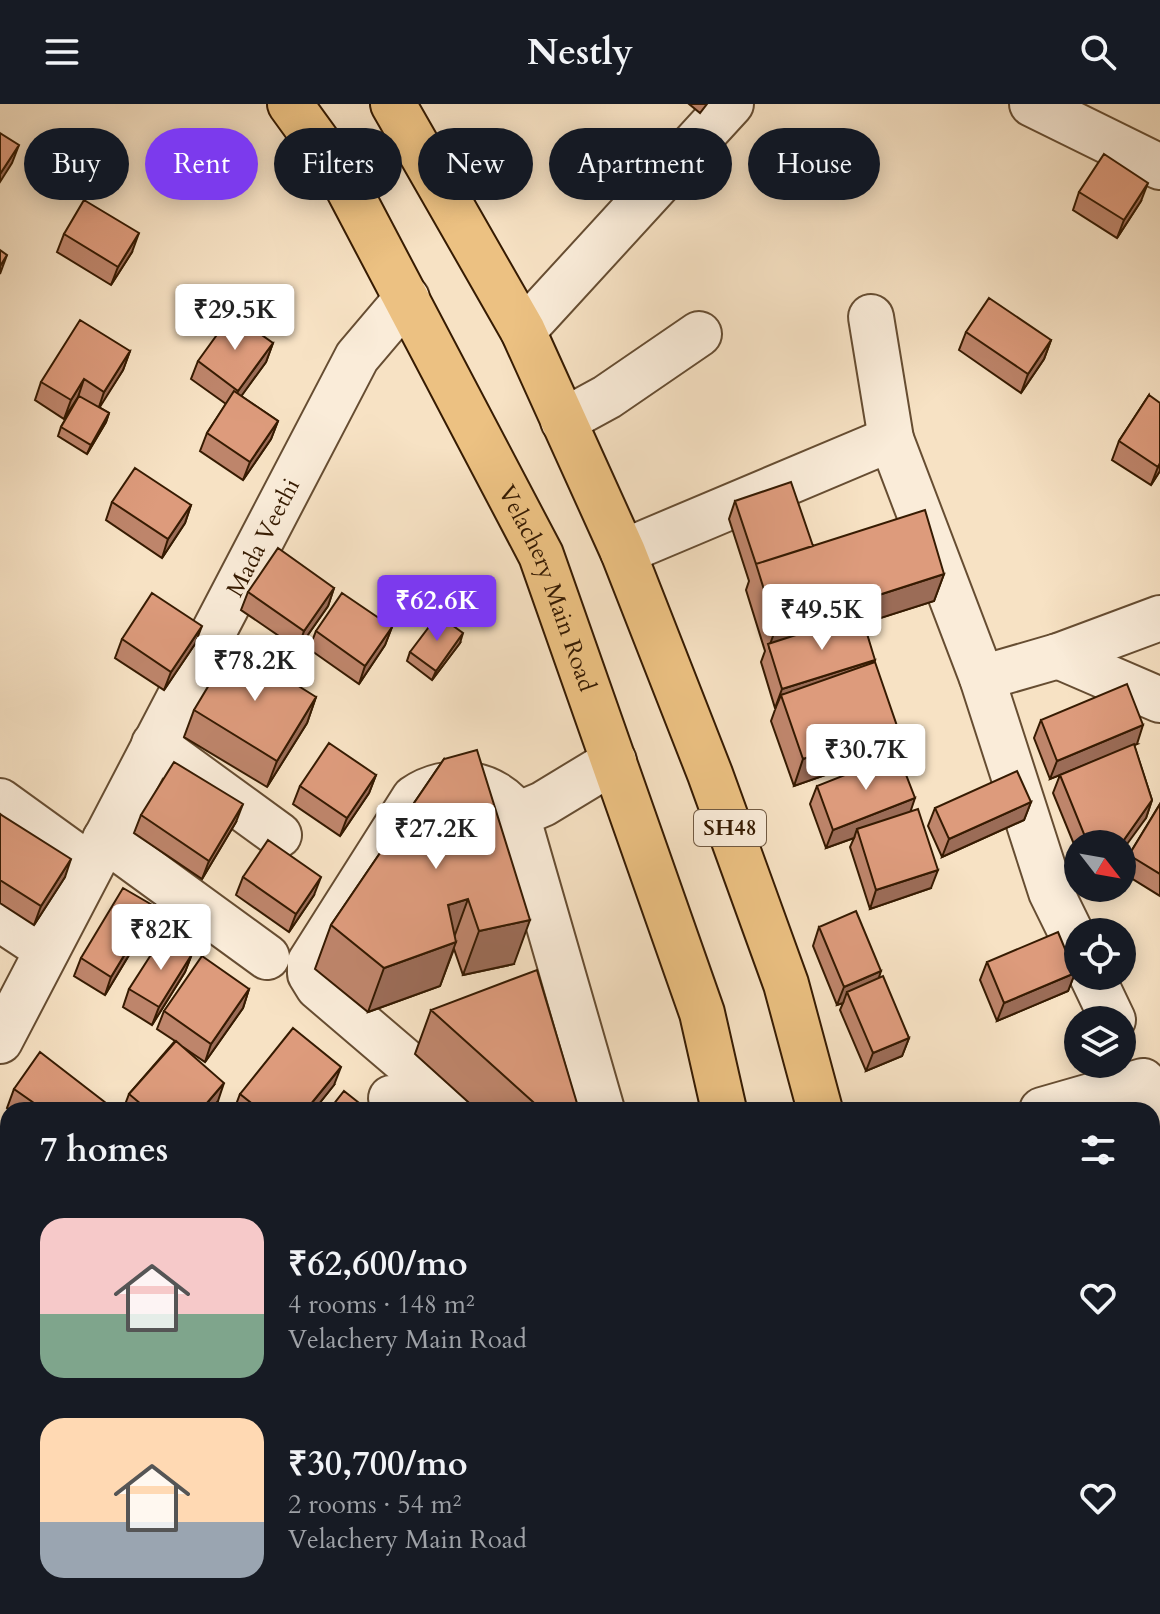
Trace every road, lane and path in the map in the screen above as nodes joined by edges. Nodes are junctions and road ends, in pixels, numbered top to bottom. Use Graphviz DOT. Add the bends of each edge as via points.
graph roads {
  1 [pos="290,104"];
  2 [pos="731,104"];
  3 [pos="1032,104"];
  4 [pos="405,109"];
  5 [pos="1160,167"];
  6 [pos="407,298"];
  7 [pos="871,317"];
  8 [pos="523,331"];
  9 [pos="699,334"];
  10 [pos="563,421"];
  11 [pos="891,439"];
  12 [pos="623,552"];
  13 [pos="1160,618"];
  14 [pos="1058,656"];
  15 [pos="982,678"];
  16 [pos="1160,700"];
  17 [pos="154,744"];
  18 [pos="614,761"];
  19 [pos="0,801"];
  20 [pos="517,815"];
  21 [pos="279,835"];
  22 [pos="98,852"];
  23 [pos="1064,918"];
  24 [pos="0,919"];
  25 [pos="47,950"];
  26 [pos="267,957"];
  27 [pos="0,1041"];
  28 [pos="1136,1066"];
  29 [pos="1143,1081"];
  30 [pos="453,1102"];
  31 [pos="600,1102"];
  32 [pos="722,1102"];
  33 [pos="818,1102"];
  34 [pos="1070,1102"];
  35 [pos="1151,1102"];
  1 -- 6 [label="main road, Velachery Main Road" via="340,173"];
  2 -- 8 [label="street"];
  3 -- 5 [label="street"];
  4 -- 8 [label="main road, SH48"];
  6 -- 17 [label="street, Mada Veethi" via="357,357"];
  6 -- 18 [label="main road, Velachery Main Road" via="541,555"];
  7 -- 11 [label="street"];
  8 -- 10 [label="main road, SH48"];
  9 -- 10 [label="street"];
  10 -- 12 [label="main road, SH48"];
  11 -- 12 [label="street"];
  11 -- 15 [label="street"];
  12 -- 33 [label="main road, SH48" via="786,984"];
  13 -- 14 [label="street"];
  14 -- 15 [label="street"];
  14 -- 16 [label="street"];
  15 -- 23 [label="street"];
  17 -- 21 [label="street"];
  17 -- 22 [label="street, Mada Veethi"];
  18 -- 20 [label="street"];
  18 -- 32 [label="main road, Velachery Main Road" via="702,1013"];
  19 -- 22 [label="street"];
  20 -- 30 [label="street" via="493,792 450,782 414,798 310,962 318,987"];
  20 -- 31 [label="street"];
  22 -- 25 [label="street, Mada Veethi"];
  22 -- 26 [label="street"];
  24 -- 25 [label="street"];
  25 -- 27 [label="street, Mada Veethi"];
  28 -- 29 [label="street"];
  29 -- 34 [label="street"];
  29 -- 35 [label="street"];
}
